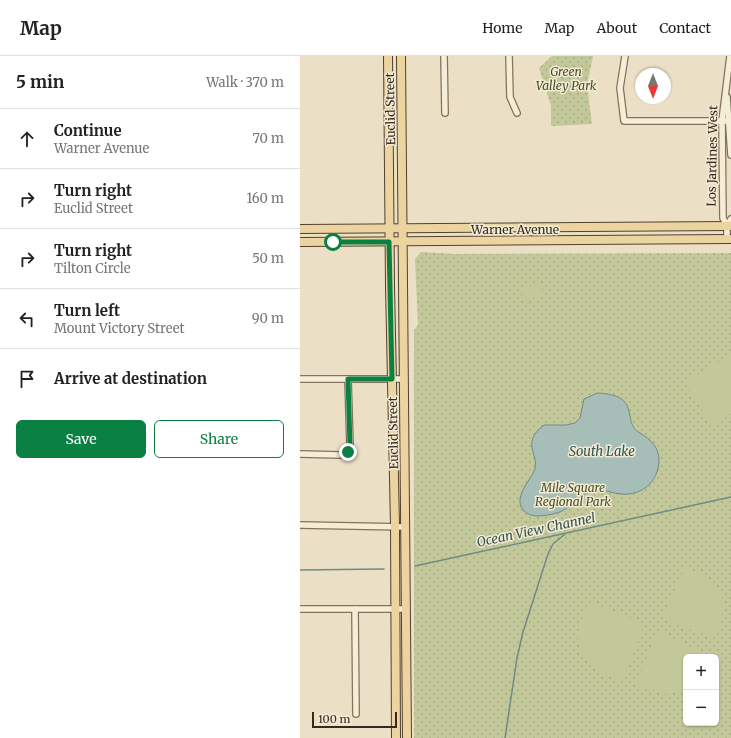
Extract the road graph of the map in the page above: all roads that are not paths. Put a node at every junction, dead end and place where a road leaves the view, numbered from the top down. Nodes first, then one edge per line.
1 (388, 56) edge
2 (401, 56) edge
3 (444, 56) edge
4 (509, 56) edge
5 (624, 56) edge
6 (730, 56) edge
7 (728, 85) edge
8 (445, 113) dead end
9 (517, 113) dead end
10 (722, 121) junction
11 (730, 121) junction
12 (731, 155) edge
13 (730, 224) edge
14 (389, 228) junction
15 (402, 228) junction
16 (300, 229) edge
17 (729, 239) edge
18 (300, 242) edge
19 (389, 242) junction
20 (403, 242) junction
21 (300, 379) edge
22 (348, 379) junction
23 (392, 379) junction
24 (404, 379) junction
25 (300, 454) edge
26 (300, 525) edge
27 (395, 526) junction
28 (406, 526) junction
29 (300, 609) edge
30 (355, 609) junction
31 (394, 609) junction
32 (406, 609) junction
33 (356, 714) dead end
34 (396, 738) edge
35 (408, 738) edge

1 - 14 main road, Euclid Street
2 - 15 main road, Euclid Street
3 - 8 street
4 - 9 street
5 - 10 street
6 - 7 street, Los Jardines West
7 - 10 street, Los Jardines West
7 - 11 street, Los Jardines West
10 - 11 street
10 - 13 street, Los Jardines West
11 - 12 street, Los Jardines West
13 - 15 main road, Warner Avenue
13 - 17 street, Los Jardines West
14 - 15 main road, Warner Avenue
14 - 16 main road, Warner Avenue
14 - 19 main road, Euclid Street
15 - 20 main road, Euclid Street
17 - 20 main road, Warner Avenue
18 - 19 main road, Warner Avenue
19 - 20 main road, Warner Avenue
19 - 23 main road, Euclid Street
20 - 24 main road, Euclid Street
21 - 22 street
22 - 23 street
22 - 25 street
23 - 24 street
23 - 27 main road, Euclid Street
24 - 28 main road, Euclid Street
26 - 27 street
27 - 28 street
27 - 31 main road, Euclid Street
28 - 32 main road, Euclid Street
29 - 30 street
30 - 31 street
30 - 33 street
31 - 32 street
31 - 34 main road, Euclid Street
32 - 35 main road, Euclid Street

